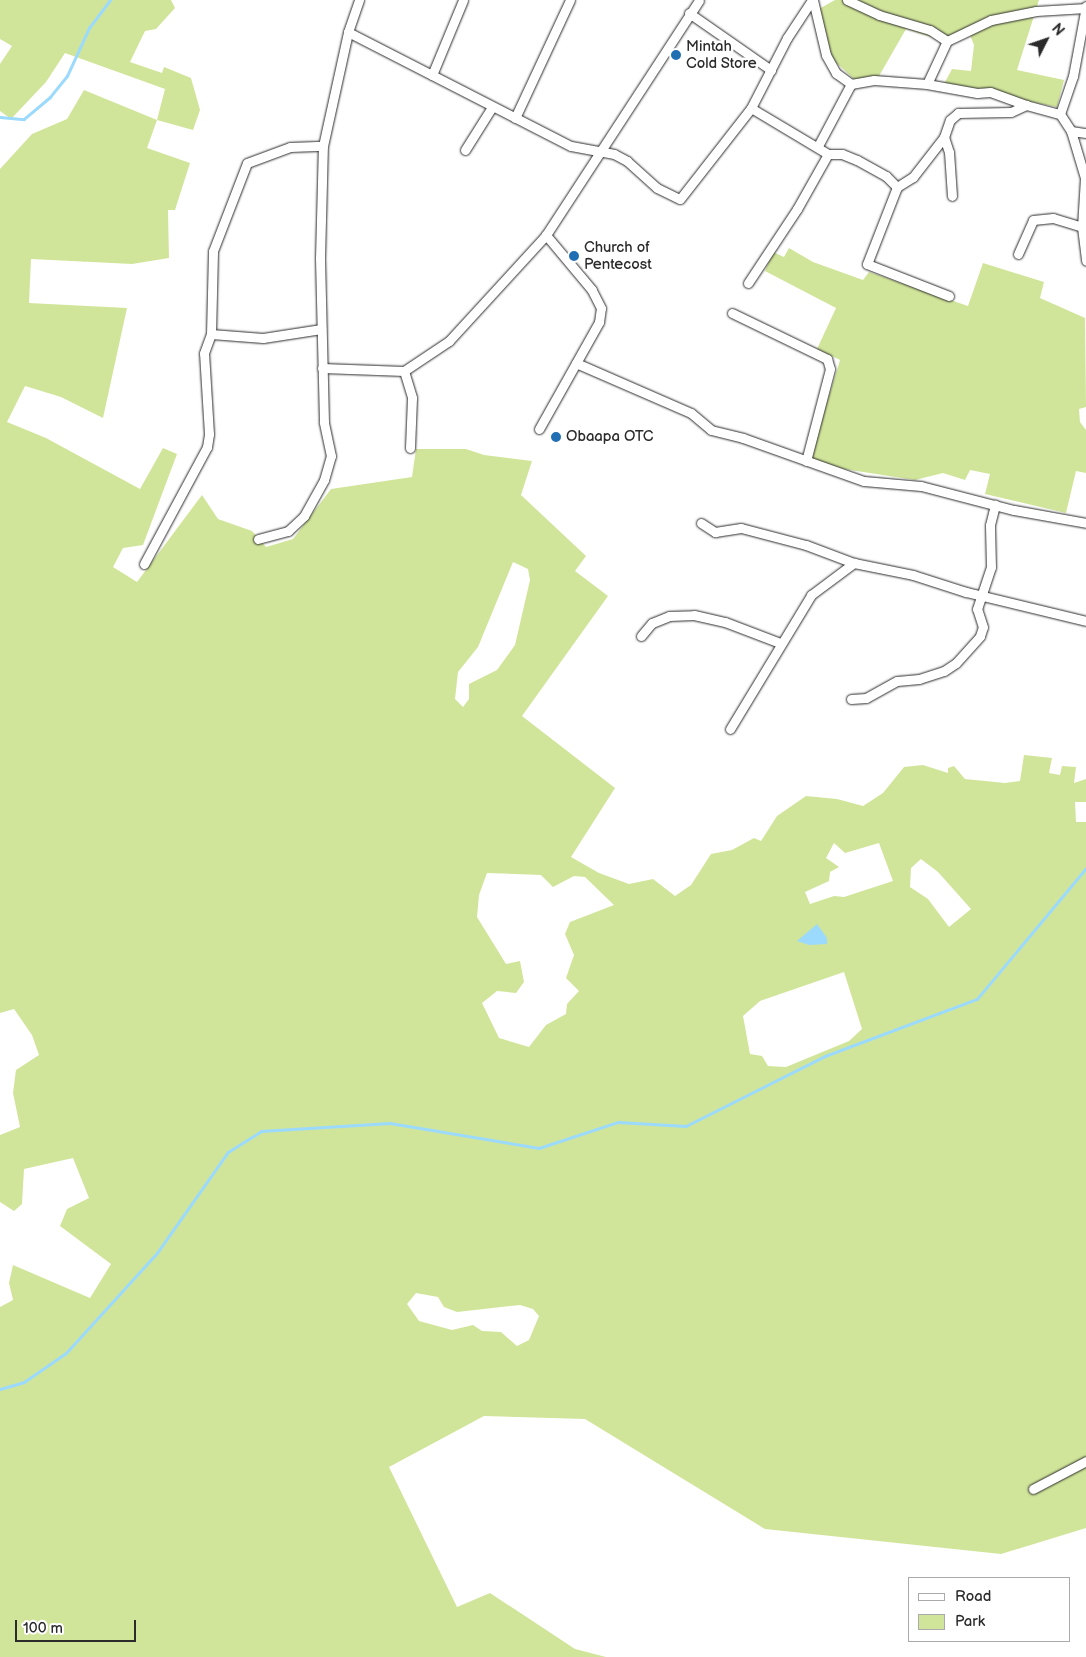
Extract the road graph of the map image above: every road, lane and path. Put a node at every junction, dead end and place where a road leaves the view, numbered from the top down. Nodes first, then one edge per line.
1 (359, 0) edge
2 (463, 0) edge
3 (570, 0) edge
4 (699, 0) edge
5 (813, 0) edge
6 (847, 0) edge
7 (1086, 7) edge
8 (690, 13) junction
9 (348, 32) junction
10 (947, 41) junction
11 (1083, 41) edge
12 (771, 70) junction
13 (432, 75) junction
14 (851, 84) junction
15 (927, 84) junction
16 (1026, 105) junction
17 (492, 107) junction
18 (751, 108) junction
19 (1060, 114) junction
20 (515, 118) junction
21 (1071, 131) junction
22 (1086, 133) edge
23 (944, 137) junction
24 (323, 146) junction
25 (818, 146) junction
26 (465, 150) dead end
27 (598, 150) junction
28 (828, 154) junction
29 (897, 187) junction
30 (952, 196) dead end
31 (1082, 227) junction
32 (546, 235) junction
33 (1018, 254) dead end
34 (1086, 261) edge
35 (748, 283) dead end
36 (949, 296) dead end
37 (732, 314) dead end
38 (321, 329) junction
39 (211, 334) junction
40 (576, 362) junction
41 (322, 368) junction
42 (404, 370) junction
43 (539, 429) dead end
44 (410, 448) dead end
45 (806, 462) junction
46 (995, 505) junction
47 (1086, 522) edge
48 (701, 523) dead end
49 (258, 539) dead end
50 (854, 563) junction
51 (144, 564) dead end
52 (980, 595) junction
53 (1086, 621) edge
54 (641, 636) dead end
55 (780, 644) junction
56 (851, 699) dead end
57 (730, 729) dead end
58 (1086, 1461) edge
59 (1033, 1489) dead end

1 - 9 street
2 - 13 street
3 - 20 street
4 - 8 street
5 - 12 street
5 - 14 street
6 - 10 street
7 - 10 street
7 - 11 street
8 - 12 street
8 - 27 street
9 - 13 street
9 - 24 street
10 - 15 street
11 - 19 street
12 - 18 street
13 - 17 street
14 - 15 street
14 - 25 street
15 - 16 street
16 - 19 street
16 - 23 street
17 - 20 street
17 - 26 street
18 - 25 street
18 - 27 street
19 - 21 street
20 - 27 street
21 - 22 street
21 - 31 street
23 - 29 street
23 - 30 street
24 - 38 street
24 - 39 street
25 - 28 street
27 - 32 street
28 - 29 street
28 - 35 street
29 - 36 street
31 - 33 street
31 - 34 street
32 - 40 street
32 - 42 street
37 - 45 street
38 - 39 street
38 - 41 street
39 - 51 street
40 - 43 street
40 - 45 street
41 - 42 street
41 - 49 street
42 - 44 street
45 - 46 street
46 - 47 street
46 - 52 street
48 - 50 street
50 - 52 street
50 - 55 street
52 - 53 street
52 - 56 street
54 - 55 street
55 - 57 street
58 - 59 street

